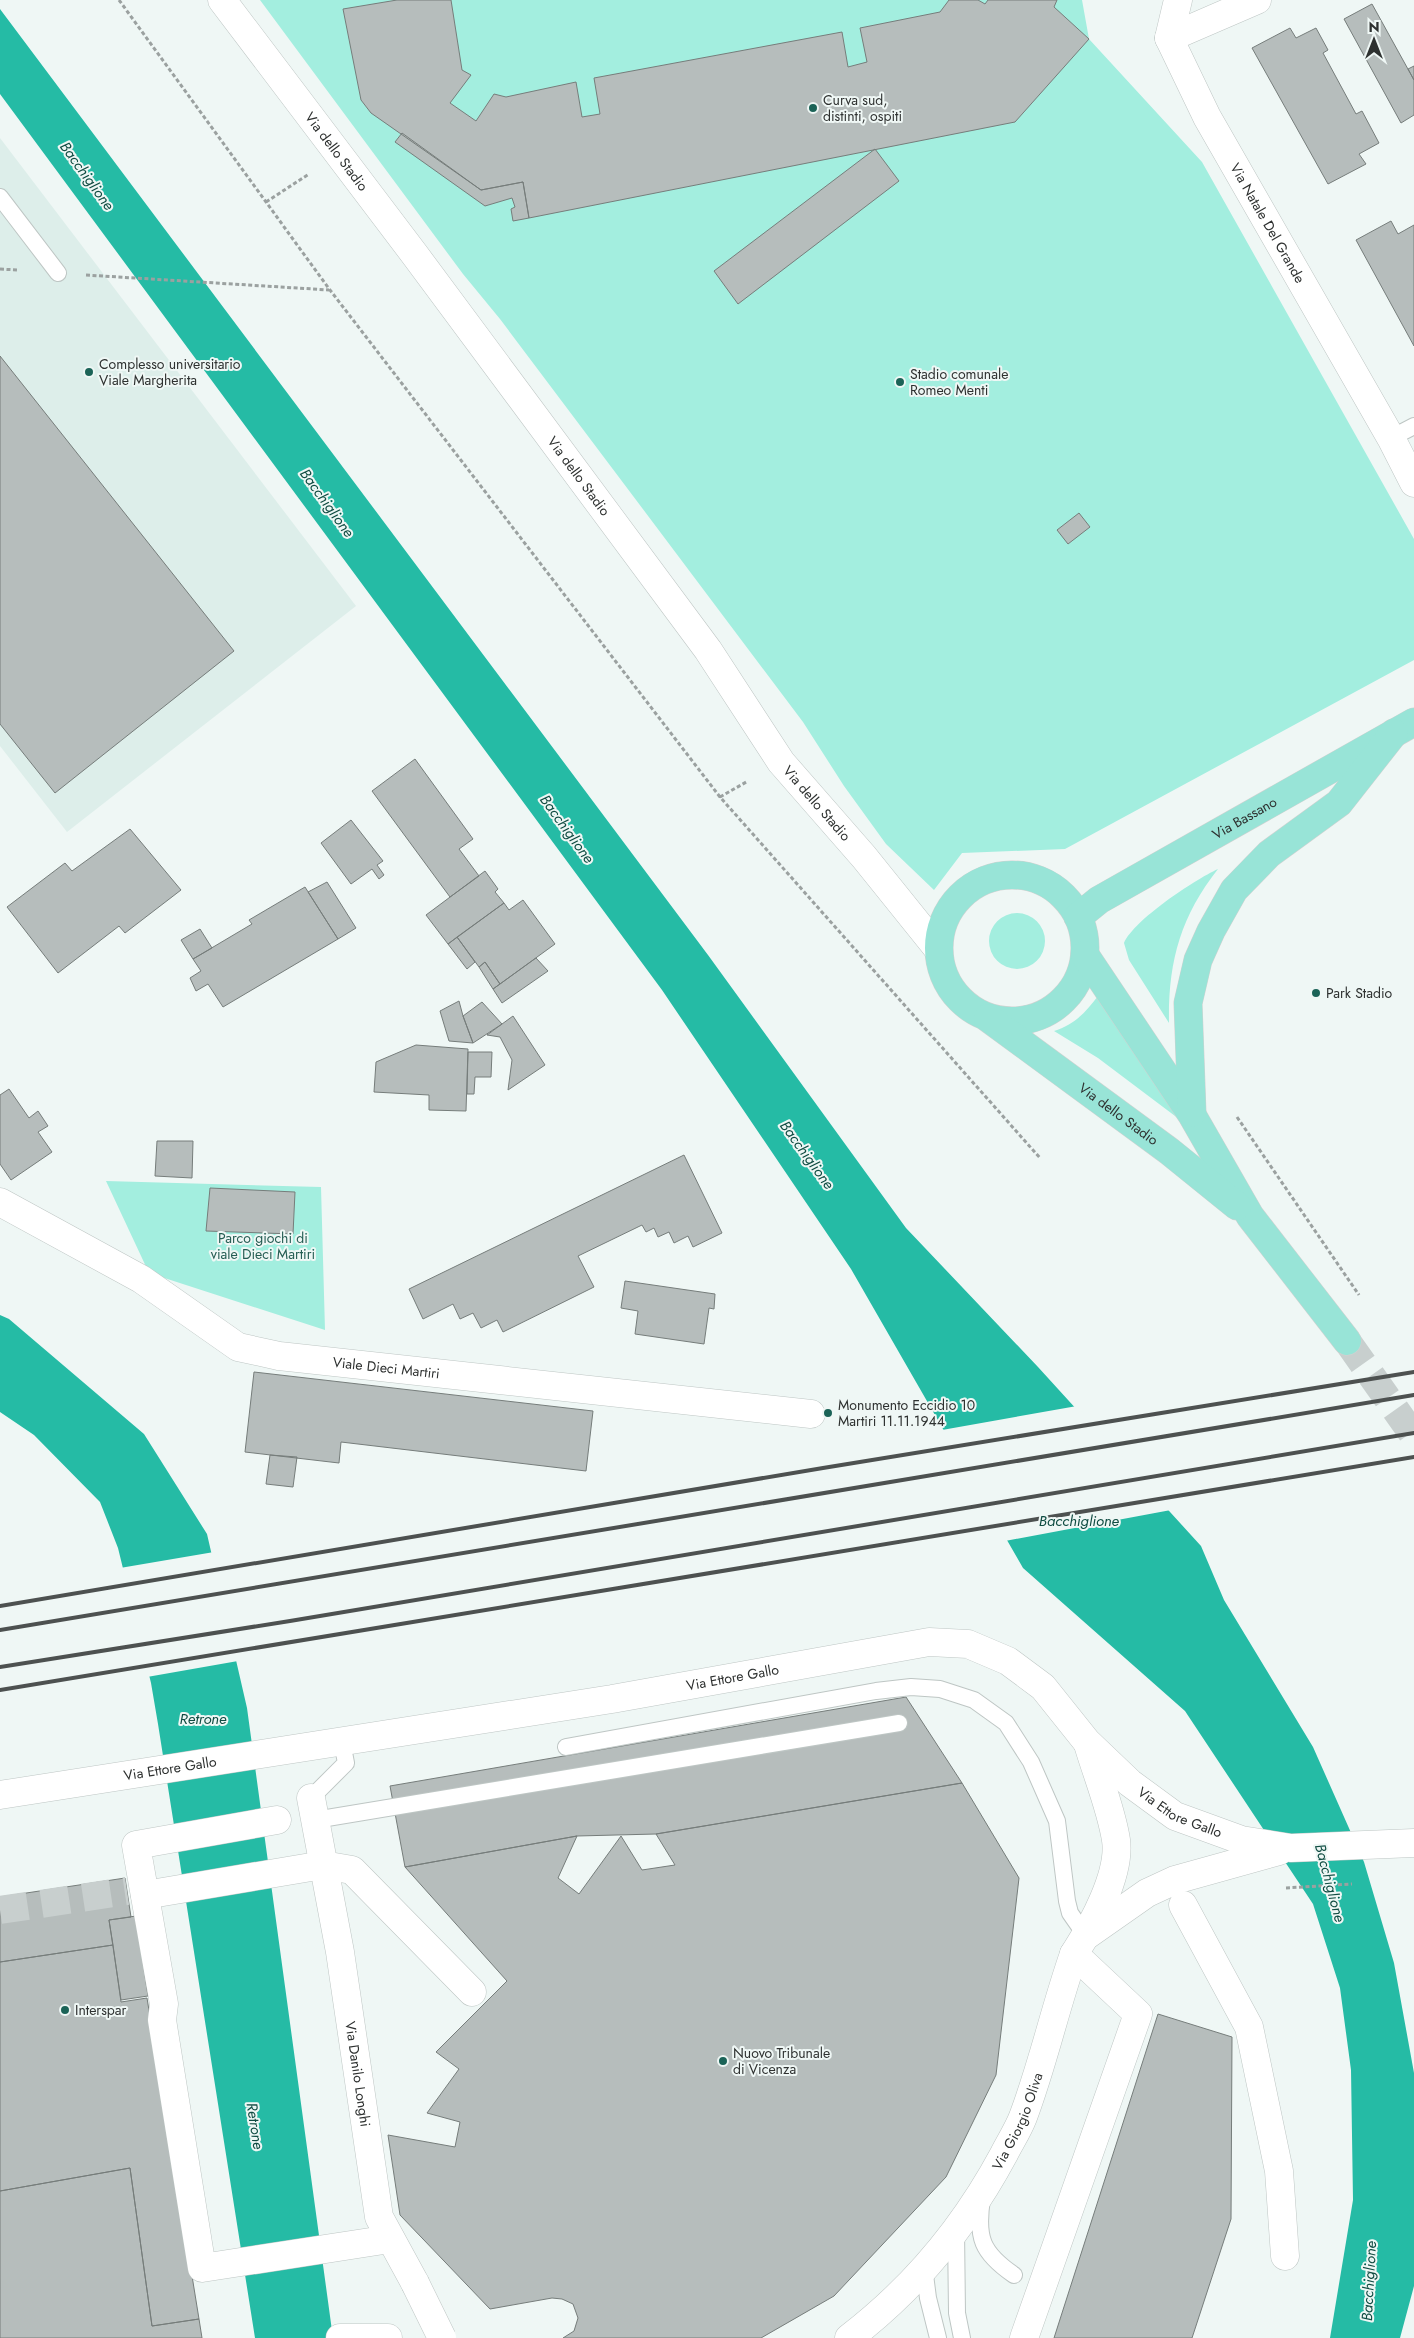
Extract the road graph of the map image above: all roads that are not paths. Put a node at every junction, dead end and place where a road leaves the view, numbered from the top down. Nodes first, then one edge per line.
1 (222, 0) edge
2 (1178, 0) edge
3 (1257, 0) edge
4 (1169, 38) junction
5 (0, 197) edge
6 (58, 273) dead end
7 (1402, 432) edge
8 (1414, 483) edge
9 (1404, 728) edge
10 (1078, 917) junction
11 (938, 949) junction
12 (1085, 955) junction
13 (984, 1016) junction
14 (1192, 1115) junction
15 (0, 1202) edge
16 (1250, 1216) junction
17 (1348, 1341) tunnel mouth
18 (812, 1414) dead end
19 (899, 1722) dead end
20 (342, 1742) junction
21 (1087, 1742) junction
22 (566, 1747) dead end
23 (0, 1795) edge
24 (313, 1809) junction
25 (277, 1820) dead end
26 (1414, 1843) edge
27 (1241, 1850) junction
28 (1115, 1863) joint
29 (314, 1867) junction
30 (144, 1892) junction
31 (1183, 1905) dead end
32 (1080, 1945) junction
33 (472, 1992) dead end
34 (983, 2191) junction
35 (956, 2230) junction
36 (390, 2238) junction
37 (1285, 2256) dead end
38 (924, 2267) junction
39 (1014, 2275) dead end
40 (343, 2338) edge
41 (388, 2338) edge
42 (442, 2338) edge
43 (849, 2338) edge
44 (938, 2338) edge
45 (962, 2338) edge
46 (1024, 2338) edge

1 - 11 street, Via dello Stadio
2 - 4 street
3 - 4 street
4 - 7 street, Via Natale Del Grande
5 - 6 lane
7 - 8 street, Via Natale Del Grande
9 - 10 main road, Via Bassano
9 - 14 main road
10 - 11 main road, Via dello Stadio
10 - 12 main road, Via dello Stadio
11 - 13 main road, Via dello Stadio
12 - 13 main road, Via dello Stadio
12 - 14 main road, Via dello Stadio
13 - 16 main road, Via dello Stadio
14 - 16 main road, Via dello Stadio
15 - 18 street, Viale Dieci Martiri
16 - 17 main road, Via dello Stadio
19 - 24 lane
20 - 21 street, Via Ettore Gallo
20 - 23 street, Via Ettore Gallo
20 - 24 lane
21 - 27 street, Via Ettore Gallo
21 - 28 street, Via Ettore Gallo
22 - 32 lane
24 - 29 street, Via Danilo Longhi
25 - 30 street
26 - 27 street
27 - 32 street
28 - 32 street, Via Giorgio Oliva
29 - 30 street
29 - 33 street
29 - 36 street, Via Danilo Longhi
30 - 36 street
31 - 37 street
32 - 34 street, Via Giorgio Oliva
32 - 46 street
34 - 35 street, Via Giorgio Oliva
34 - 39 lane
35 - 38 street, Via Giorgio Oliva
35 - 45 lane
36 - 42 street, Via Danilo Longhi, bridge
38 - 43 street, Via Giorgio Oliva
38 - 44 lane
40 - 41 street

